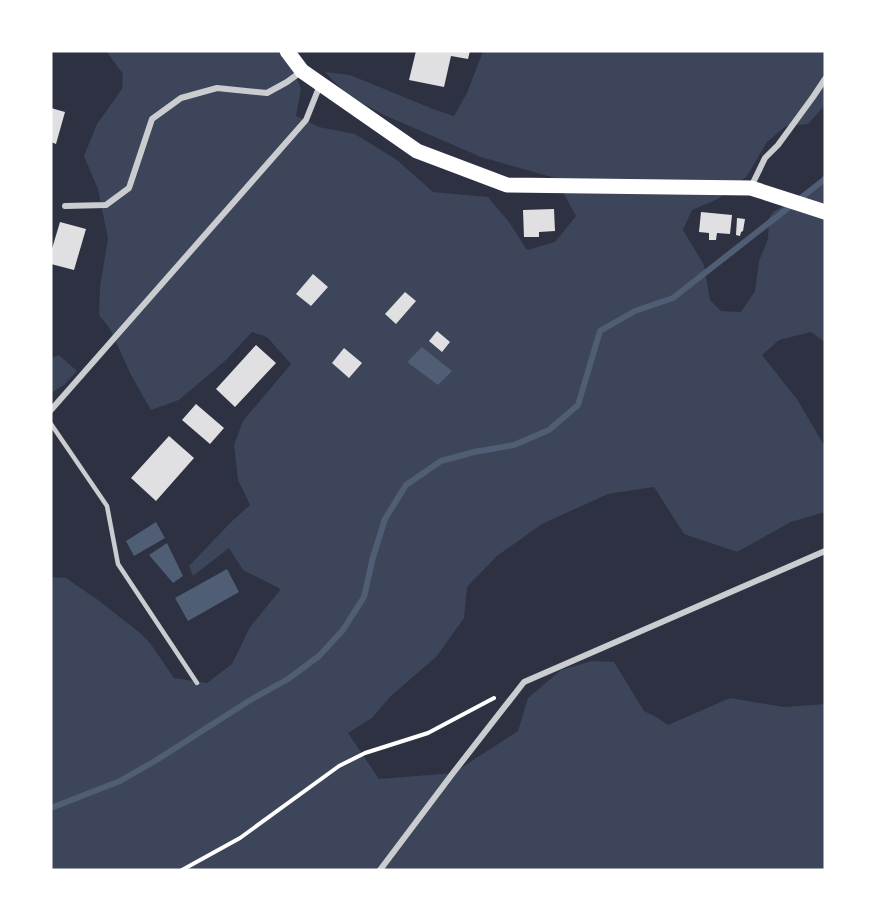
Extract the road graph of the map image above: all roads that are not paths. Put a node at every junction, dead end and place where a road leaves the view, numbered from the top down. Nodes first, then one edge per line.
1 (286, 51) edge
2 (302, 71) junction
3 (825, 79) edge
4 (320, 84) junction
5 (751, 188) junction
6 (65, 206) dead end
7 (825, 212) edge
8 (51, 410) edge
9 (51, 424) edge
10 (825, 551) edge
11 (197, 683) dead end
12 (380, 870) edge

1 - 2 main road
2 - 4 main road
2 - 6 street
3 - 5 street
4 - 5 main road
4 - 8 street
5 - 7 main road
9 - 11 lane
10 - 12 street

